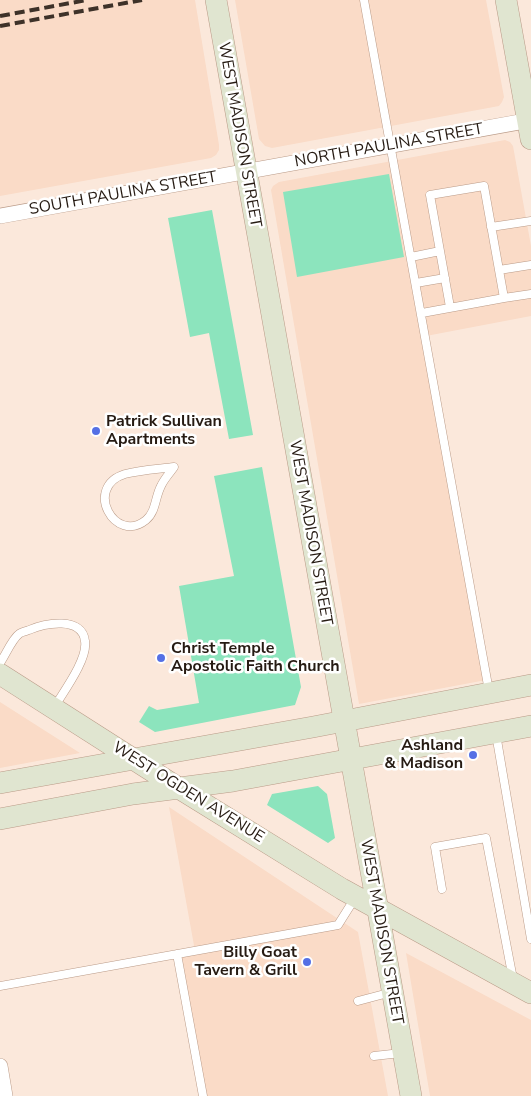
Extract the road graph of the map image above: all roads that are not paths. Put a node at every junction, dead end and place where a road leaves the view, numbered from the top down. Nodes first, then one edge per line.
1 (216, 0) edge
2 (364, 0) edge
3 (506, 0) edge
4 (530, 126) edge
5 (391, 145) junction
6 (246, 171) junction
7 (0, 216) edge
8 (531, 221) edge
9 (491, 228) junction
10 (440, 251) junction
11 (410, 257) junction
12 (531, 265) edge
13 (499, 270) junction
14 (445, 278) junction
15 (416, 283) junction
16 (531, 294) edge
17 (504, 298) junction
18 (450, 307) junction
19 (422, 312) junction
20 (174, 467) joint
21 (0, 663) edge
22 (0, 674) edge
23 (531, 685) edge
24 (489, 693) junction
25 (54, 708) junction
26 (344, 720) junction
27 (531, 726) edge
28 (496, 733) junction
29 (134, 759) junction
30 (350, 759) junction
31 (0, 783) edge
32 (177, 787) junction
33 (0, 819) edge
34 (442, 889) dead end
35 (356, 896) junction
36 (377, 909) junction
37 (531, 939) edge
38 (177, 954) junction
39 (0, 986) edge
40 (522, 988) edge
41 (392, 992) junction
42 (358, 1001) dead end
43 (403, 1053) junction
44 (374, 1056) dead end
45 (0, 1066) edge
46 (5, 1096) edge
47 (203, 1096) edge
48 (411, 1096) edge

1 - 6 main road, WEST MADISON STREET
2 - 5 lane
3 - 4 main road
4 - 5 street, NORTH PAULINA STREET
5 - 6 street, NORTH PAULINA STREET
5 - 11 lane
6 - 7 street, SOUTH PAULINA STREET
6 - 26 main road, WEST MADISON STREET
8 - 9 lane
9 - 10 lane
9 - 13 lane
10 - 11 lane
10 - 14 lane
11 - 15 lane
12 - 13 lane
13 - 17 lane
14 - 15 lane
14 - 18 lane
15 - 19 lane
16 - 17 lane
17 - 18 lane
18 - 19 lane
19 - 24 lane
20 - 20 lane
21 - 25 lane
22 - 25 main road, WEST OGDEN AVENUE
23 - 24 main road
24 - 26 main road
25 - 29 main road, WEST OGDEN AVENUE
26 - 29 main road
26 - 30 main road, WEST MADISON STREET
27 - 28 main road
28 - 30 main road
28 - 37 lane
29 - 31 main road
29 - 32 main road, WEST OGDEN AVENUE
30 - 32 main road
30 - 36 main road, WEST MADISON STREET
32 - 33 main road
32 - 35 main road, WEST OGDEN AVENUE
34 - 40 lane
35 - 36 main road, WEST OGDEN AVENUE
35 - 38 lane
36 - 40 main road, WEST OGDEN AVENUE
36 - 41 main road, WEST MADISON STREET
38 - 39 lane
38 - 47 lane
41 - 42 lane
41 - 43 main road, WEST MADISON STREET
43 - 44 lane
43 - 48 main road, WEST MADISON STREET
45 - 46 street

